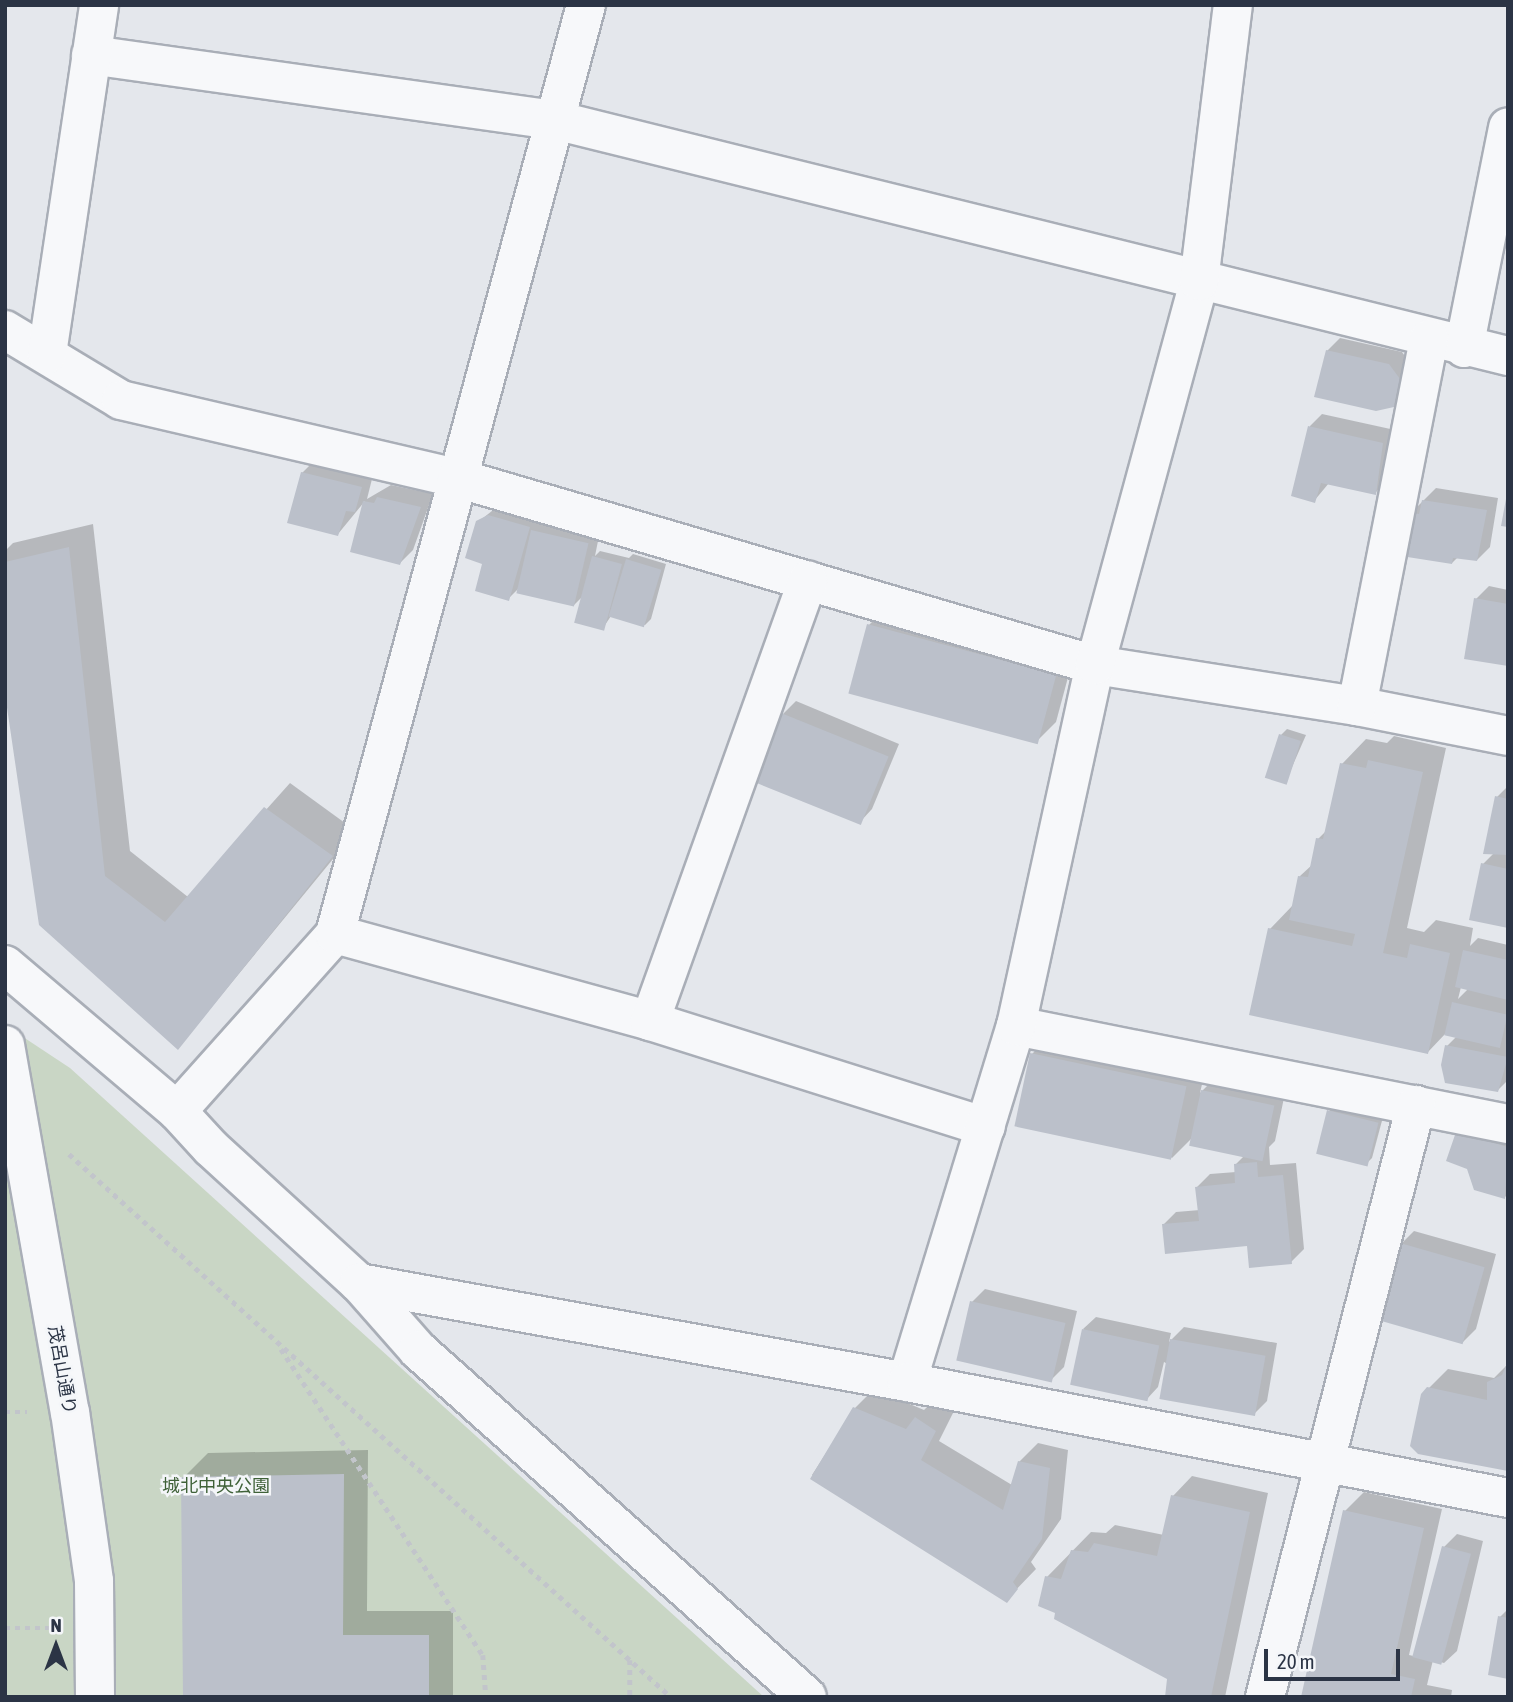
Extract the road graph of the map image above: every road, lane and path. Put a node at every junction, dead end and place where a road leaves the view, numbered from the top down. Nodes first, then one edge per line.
1 (99, 5) edge
2 (586, 5) edge
3 (1233, 5) edge
4 (91, 55) junction
5 (555, 120) junction
6 (1508, 127) edge
7 (1199, 281) junction
8 (5, 330) edge
9 (1447, 343) junction
10 (47, 354) junction
11 (1508, 356) edge
12 (457, 478) junction
13 (808, 580) junction
14 (1094, 665) junction
15 (1357, 706) junction
16 (1508, 736) edge
17 (335, 934) junction
18 (5, 965) edge
19 (650, 1021) junction
20 (1016, 1026) junction
21 (5, 1045) edge
22 (1416, 1105) junction
23 (177, 1111) junction
24 (1508, 1124) edge
25 (986, 1127) junction
26 (66, 1151) dead end
27 (359, 1283) junction
28 (276, 1342) junction
29 (907, 1382) junction
30 (1324, 1463) junction
31 (1508, 1498) edge
32 (630, 1660) junction
33 (95, 1697) edge
34 (486, 1697) edge
35 (630, 1697) edge
36 (671, 1697) edge
37 (807, 1697) edge
38 (1265, 1697) edge

1 - 4 street
2 - 5 street
3 - 7 street
4 - 5 street
4 - 10 street
5 - 7 street
5 - 12 street
6 - 9 street
7 - 9 street
7 - 14 street
8 - 10 street
9 - 11 street
9 - 15 street
10 - 12 street
12 - 13 street
12 - 17 street
13 - 14 street
13 - 19 street
14 - 15 street
14 - 20 street
15 - 16 street
17 - 19 street
17 - 23 street
18 - 23 street
19 - 25 street
20 - 22 street
20 - 25 street
21 - 33 street, 茂呂山通り
22 - 24 street
22 - 30 street
23 - 27 street
25 - 29 street
26 - 28 path
27 - 29 street
27 - 37 street
28 - 32 path
28 - 34 path
29 - 30 street
30 - 31 street
30 - 38 street
32 - 35 path
32 - 36 path

